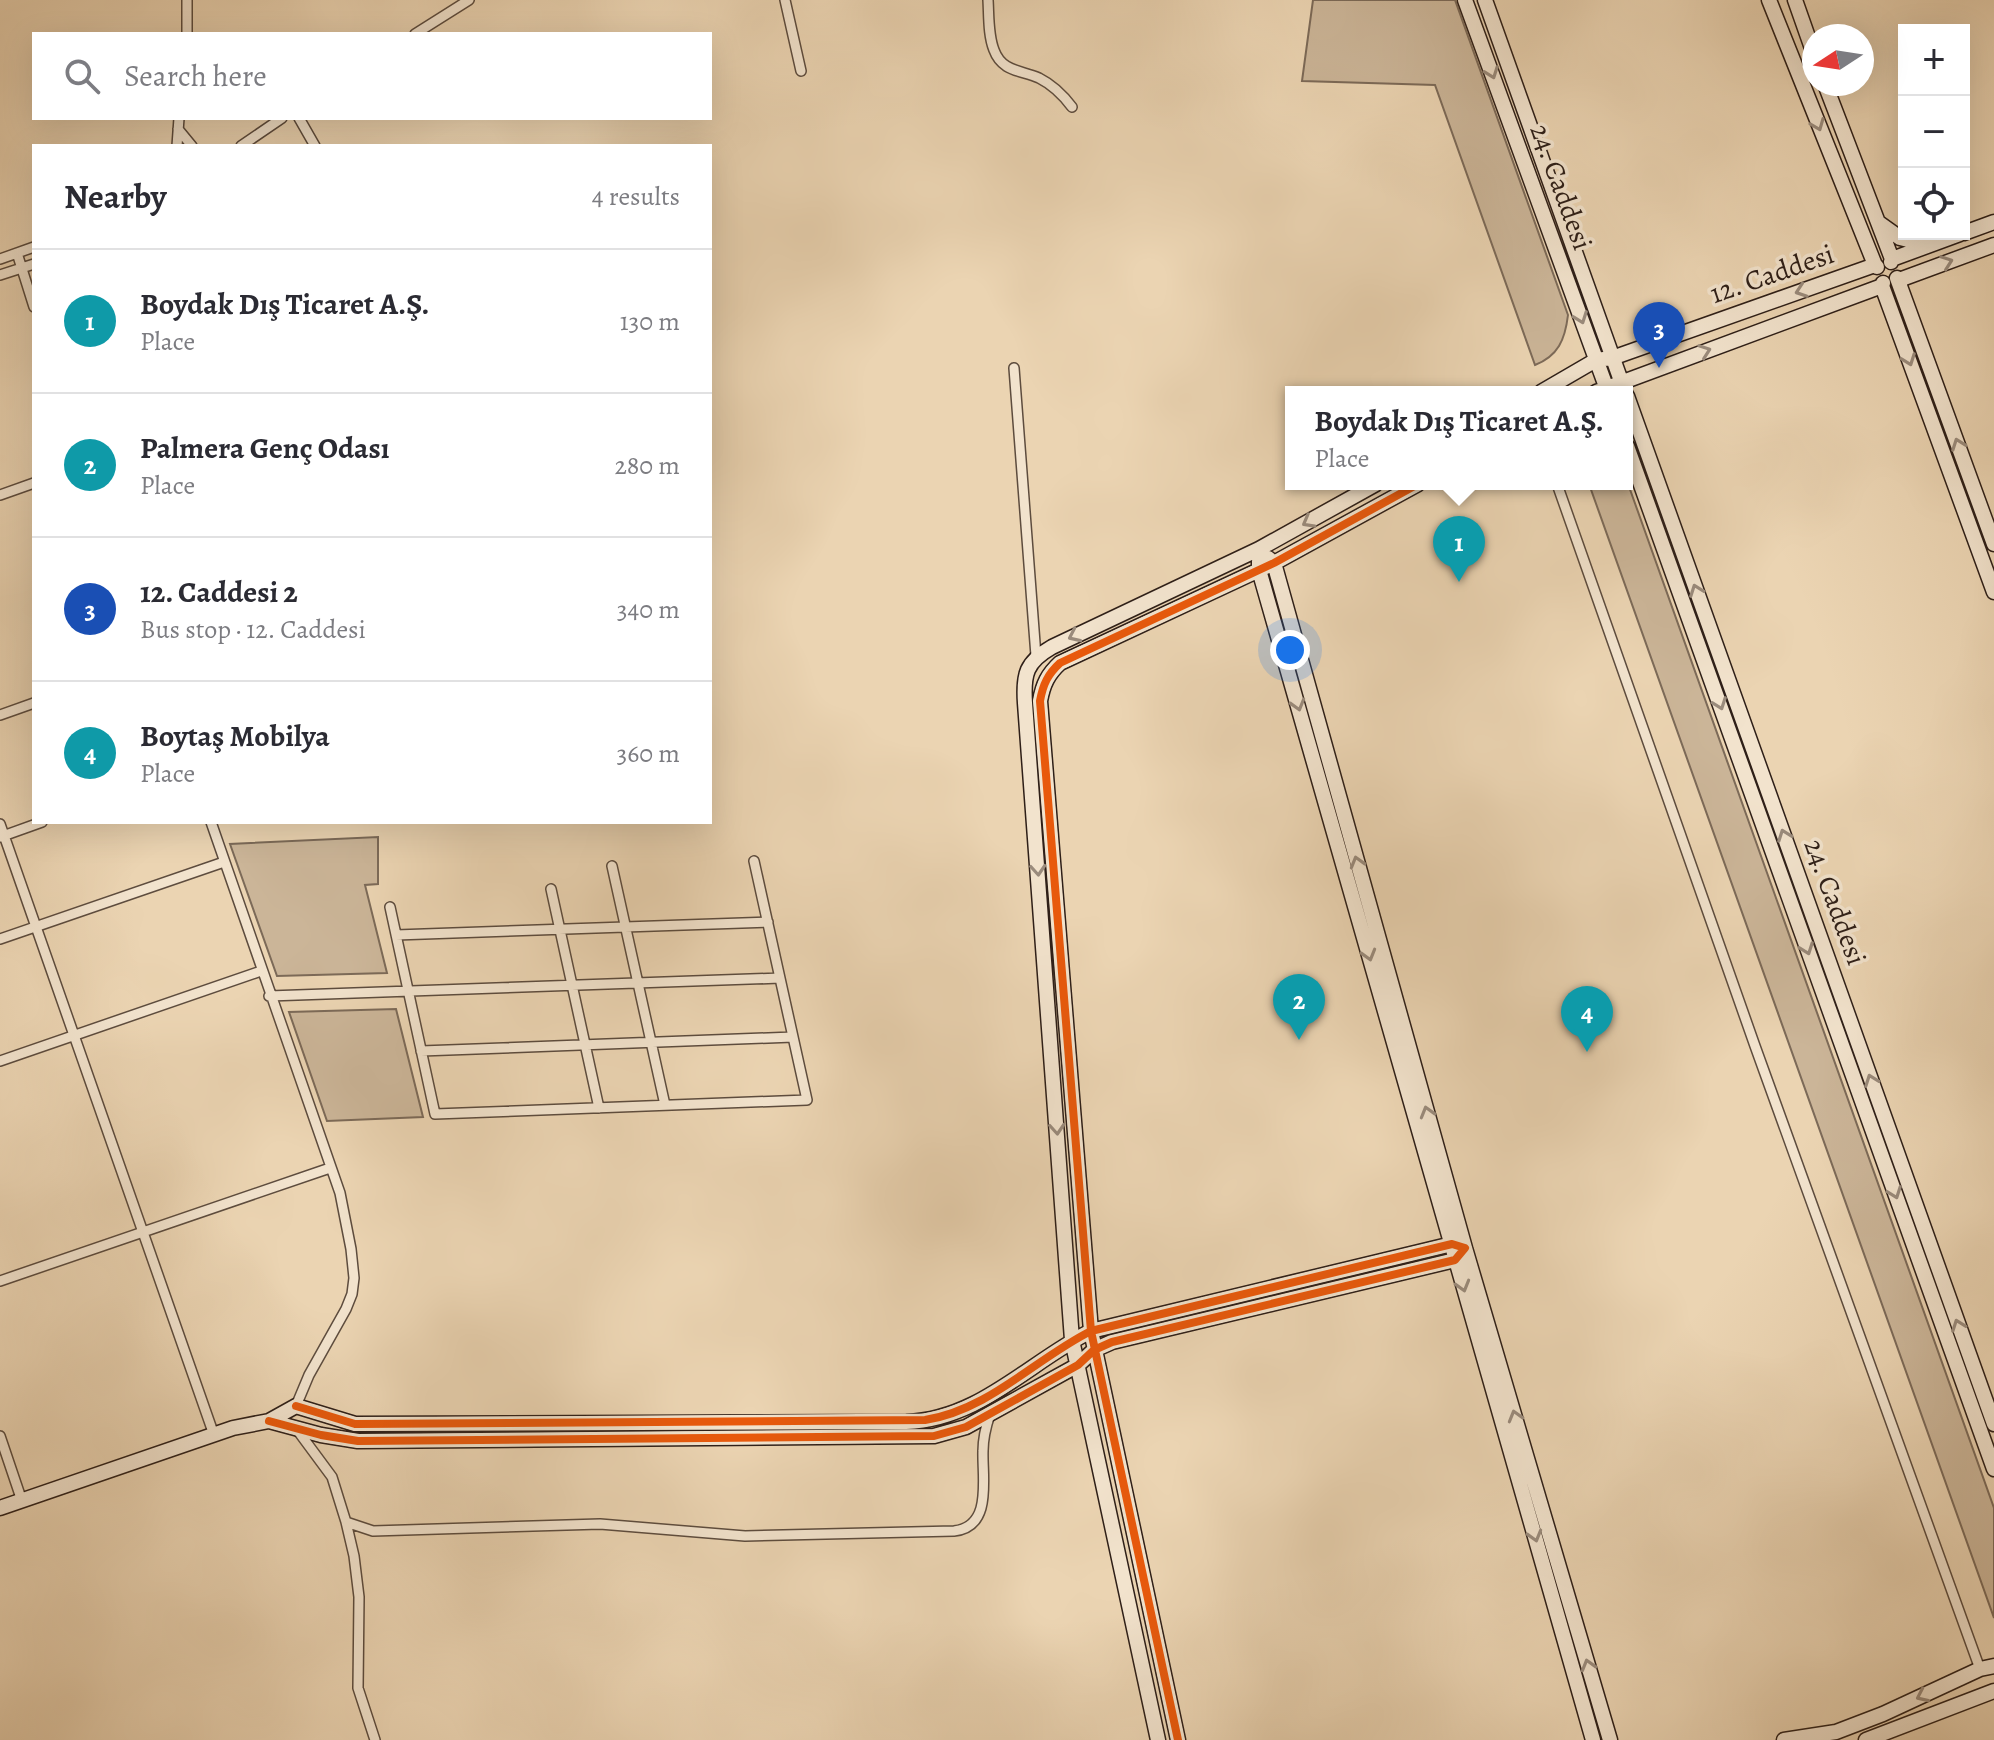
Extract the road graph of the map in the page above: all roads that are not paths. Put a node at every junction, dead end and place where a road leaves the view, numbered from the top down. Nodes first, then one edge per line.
1 (187, 0) edge
2 (469, 0) edge
3 (785, 0) edge
4 (988, 0) edge
5 (1465, 0) edge
6 (1485, 0) edge
7 (1769, 0) edge
8 (1795, 0) edge
9 (1803, 24) edge
10 (187, 32) edge
11 (418, 32) edge
12 (801, 71) dead end
13 (1830, 96) edge
14 (1072, 107) dead end
15 (179, 120) edge
16 (279, 120) edge
17 (300, 120) edge
18 (178, 129) junction
19 (177, 144) edge
20 (190, 144) edge
21 (244, 144) edge
22 (314, 144) edge
23 (1994, 222) edge
24 (1878, 223) junction
25 (1970, 230) edge
26 (1942, 240) edge
27 (1928, 245) junction
28 (1994, 245) edge
29 (32, 248) edge
30 (17, 253) junction
31 (0, 259) edge
32 (1884, 263) junction
33 (32, 265) edge
34 (22, 268) junction
35 (0, 275) edge
36 (1890, 282) junction
37 (32, 300) edge
38 (1612, 358) junction
39 (1596, 360) junction
40 (1014, 368) dead end
41 (1551, 386) edge
42 (1602, 386) edge
43 (1623, 386) edge
44 (1633, 387) edge
45 (1633, 412) edge
46 (1633, 463) edge
47 (32, 484) edge
48 (1365, 490) edge
49 (1407, 490) edge
50 (1559, 490) edge
51 (0, 495) edge
52 (1994, 544) edge
53 (1259, 549) junction
54 (1274, 563) junction
55 (1259, 570) junction
56 (1994, 592) edge
57 (1036, 656) junction
58 (32, 704) edge
59 (0, 715) edge
60 (0, 824) edge
61 (36, 824) edge
62 (212, 824) edge
63 (2, 836) edge
64 (754, 861) dead end
65 (224, 862) junction
66 (612, 866) dead end
67 (551, 889) dead end
68 (390, 907) dead end
69 (768, 922) junction
70 (36, 927) junction
71 (626, 927) junction
72 (560, 929) junction
73 (396, 935) junction
74 (0, 939) edge
75 (261, 971) junction
76 (780, 978) junction
77 (638, 983) junction
78 (572, 985) junction
79 (408, 991) junction
80 (269, 996) junction
81 (74, 1036) junction
82 (793, 1037) junction
83 (651, 1042) junction
84 (585, 1045) junction
85 (421, 1051) junction
86 (0, 1061) edge
87 (665, 1105) junction
88 (599, 1108) junction
89 (330, 1168) junction
90 (143, 1232) junction
91 (1458, 1246) junction
92 (1455, 1260) junction
93 (0, 1281) edge
94 (1091, 1331) junction
95 (1072, 1340) junction
96 (1094, 1350) junction
97 (1078, 1365) junction
98 (296, 1406) junction
99 (990, 1414) junction
100 (269, 1421) junction
101 (1994, 1424) edge
102 (297, 1429) junction
103 (214, 1435) junction
104 (0, 1436) edge
105 (1994, 1469) edge
106 (22, 1501) junction
107 (0, 1508) edge
108 (346, 1522) junction
109 (1987, 1667) edge
110 (1994, 1691) edge
111 (375, 1740) edge
112 (1158, 1740) edge
113 (1178, 1740) edge
114 (1593, 1740) edge
115 (1610, 1740) edge
116 (1784, 1740) edge
117 (1866, 1740) edge

1 - 10 street
2 - 11 street
3 - 12 street
4 - 14 street
5 -> 39 street, 24. Caddesi
6 - 38 street, 24. Caddesi
7 -> 32 street
8 - 9 street
13 - 24 street
15 - 18 street
16 - 21 street
17 - 22 street
18 - 19 street
18 - 20 street
23 - 25 street, 12. Caddesi
24 - 27 street
24 - 32 street
26 - 27 street, 12. Caddesi
27 - 32 street, 12. Caddesi
36 -> 28 street, 12. Caddesi
29 - 30 street
30 - 31 street
30 - 34 street
32 - 36 street
32 -> 38 street, 12. Caddesi
33 - 34 street
34 - 35 street
34 - 37 street
44 -> 36 street, 12. Caddesi
52 -> 36 street
36 -> 56 street
38 - 39 street, 12. Caddesi
38 - 43 street, 24. Caddesi
39 - 41 street
39 - 42 street, 24. Caddesi
40 - 57 street
101 -> 45 street, 24. Caddesi
46 -> 105 street, 24. Caddesi
47 - 51 street
48 -> 53 street
49 - 54 street
50 - 109 street
53 - 54 street
53 - 55 street
53 -> 57 street
54 - 55 street
91 -> 54 street
55 -> 91 street
55 - 94 street
57 -> 95 street
58 - 59 street
60 - 63 street
61 - 63 street
62 - 65 street
63 - 70 street
64 - 69 street
65 - 70 street
65 - 75 street
66 - 71 street
67 - 72 street
68 - 73 street
69 - 71 street
69 - 76 street
70 - 74 street
70 - 81 street
71 - 72 street
71 - 77 street
72 - 73 street
72 - 78 street
73 - 79 street
75 - 80 street
75 - 81 street
76 - 77 street
76 - 82 street
77 - 78 street
77 - 83 street
78 - 79 street
78 - 84 street
79 - 80 street
79 - 85 street
80 - 89 street
81 - 86 street
81 - 90 street
82 - 83 street
82 - 87 street
83 - 84 street
83 - 87 street
84 - 85 street
84 - 88 street
85 - 88 street
87 - 88 street
89 - 90 street
89 - 98 street
90 - 93 street
90 - 103 street
91 - 92 street
91 - 94 street
115 -> 91 street
92 - 96 street
92 -> 114 street
94 - 95 street
94 - 96 street
95 - 97 street
95 - 98 street
96 - 97 street
96 - 113 street
97 - 99 street
97 - 112 street
98 - 100 street
99 - 102 street
99 - 108 street
100 - 102 street
100 - 103 street
102 - 108 street
103 - 106 street
104 - 106 street
106 - 107 street
108 - 111 street
109 -> 116 street
110 - 117 street

